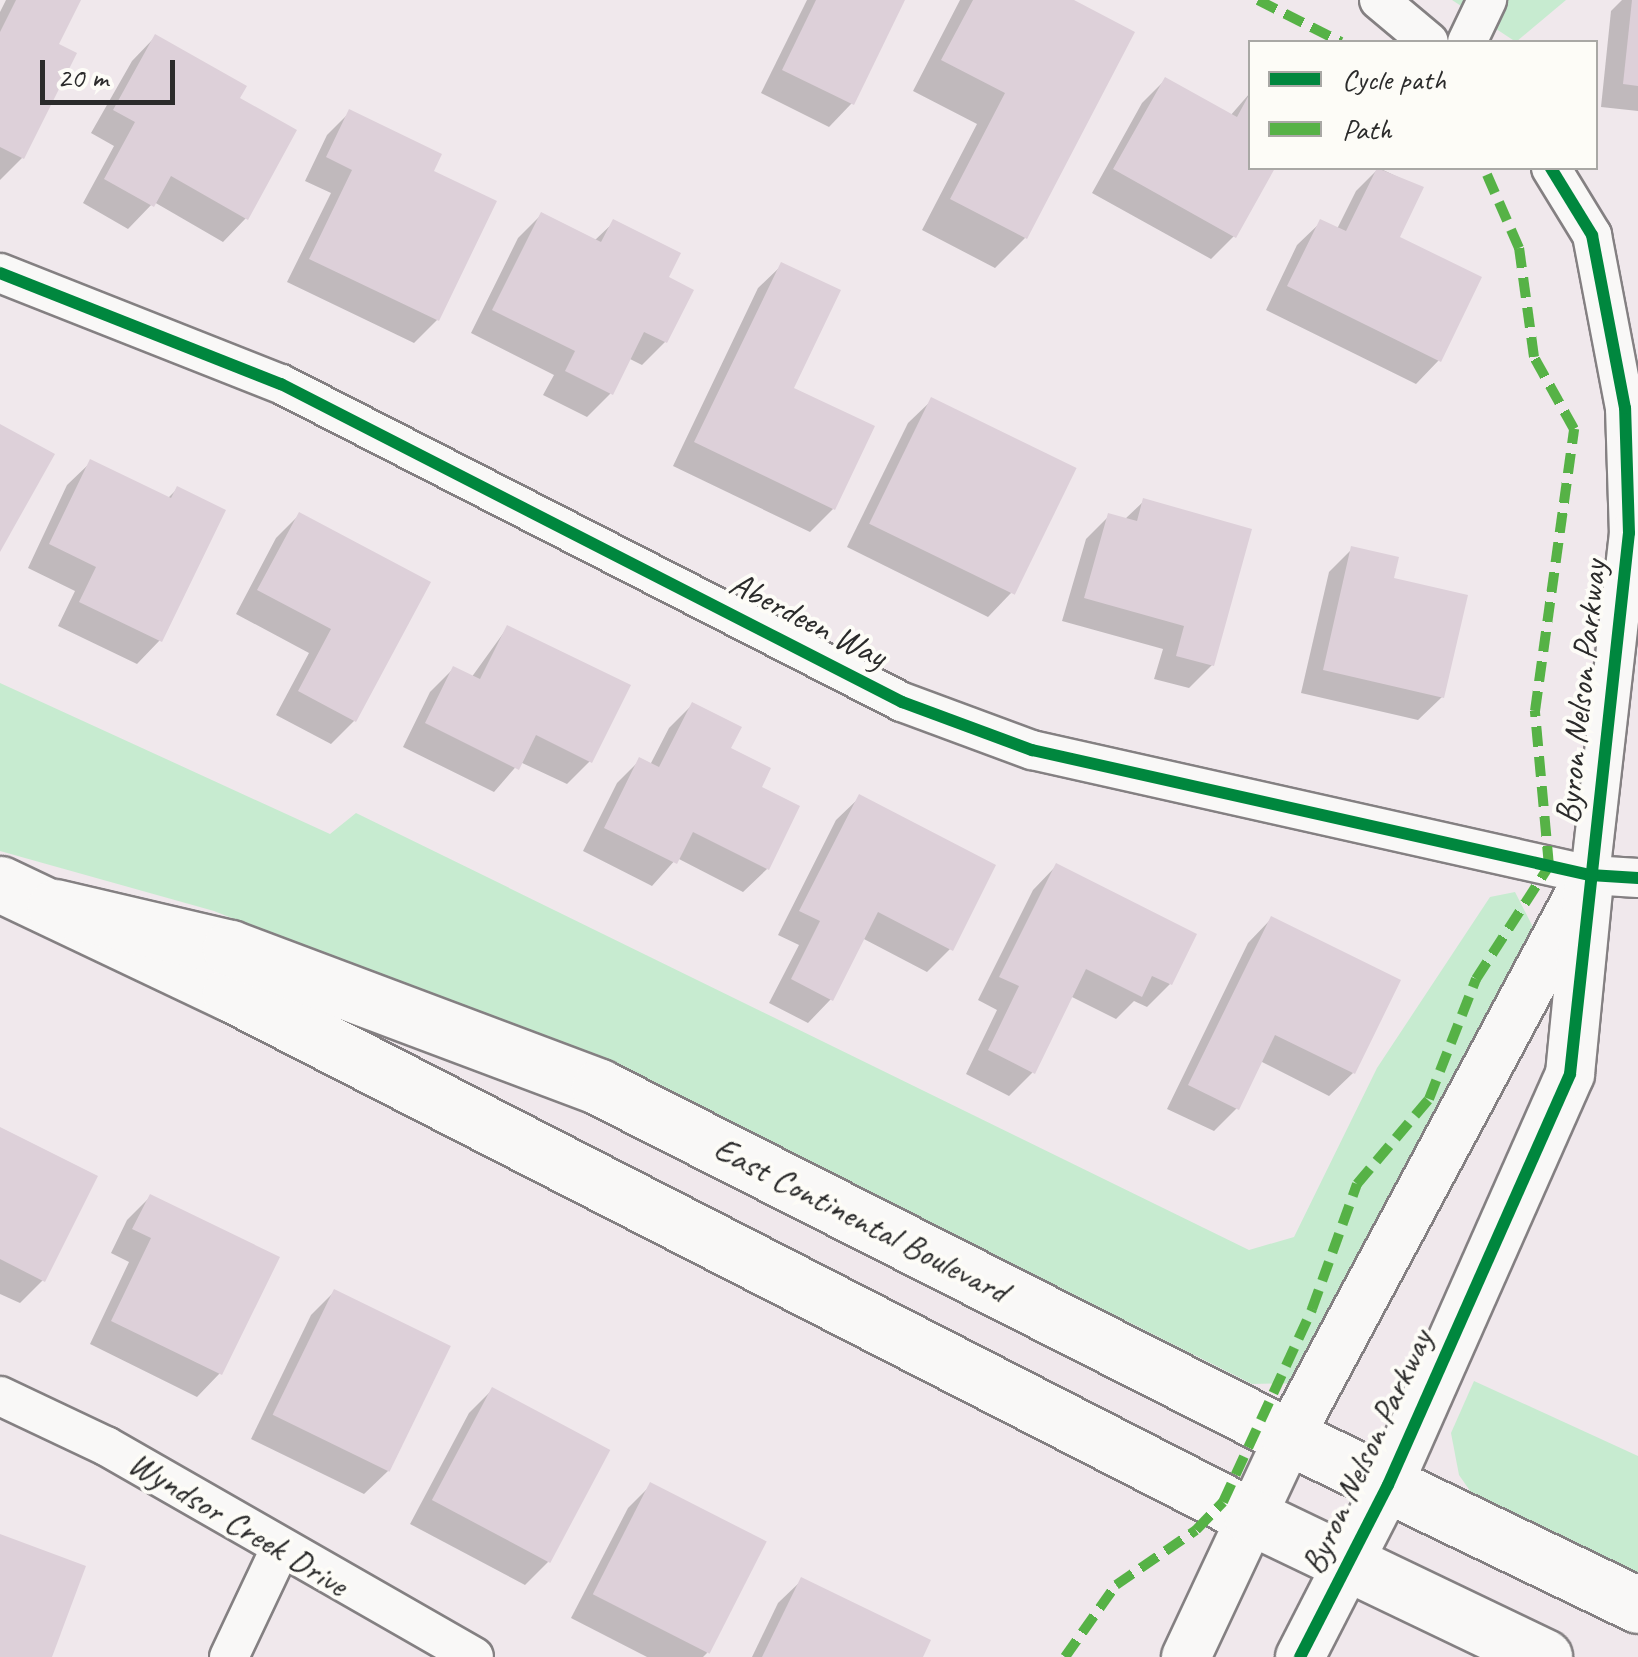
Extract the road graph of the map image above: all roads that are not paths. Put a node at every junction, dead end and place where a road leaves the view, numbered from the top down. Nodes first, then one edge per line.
1 (1379, 0) edge
2 (1487, 0) edge
3 (1427, 40) edge
4 (1469, 40) edge
5 (1553, 170) edge
6 (0, 273) edge
7 (1590, 875) junction
8 (1638, 878) edge
9 (0, 884) edge
10 (55, 907) junction
11 (0, 1396) edge
12 (1289, 1437) junction
13 (1388, 1485) junction
14 (1252, 1517) junction
15 (280, 1549) junction
16 (1350, 1564) junction
17 (1638, 1605) edge
18 (230, 1657) edge
19 (474, 1657) edge
20 (1186, 1657) edge
21 (1300, 1657) edge
22 (1544, 1657) edge

1 - 3 street
2 - 4 street
5 - 7 street, Byron Nelson Parkway
6 - 7 street, Aberdeen Way
7 - 8 street, Aberdeen Way
7 - 12 street, Byron Nelson Parkway
7 - 13 street, Byron Nelson Parkway
9 - 10 main road, East Continental Boulevard
10 - 12 main road, East Continental Boulevard
10 - 14 main road, East Continental Boulevard
11 - 15 street, Wyndsor Creek Drive
12 - 13 main road, East Continental Boulevard
12 - 14 street, Byron Nelson Parkway
13 - 16 street, Byron Nelson Parkway
13 - 17 main road, East Continental Boulevard
14 - 16 main road, East Continental Boulevard
14 - 20 street, Byron Nelson Parkway
15 - 18 street
15 - 19 street, Wyndsor Creek Drive
16 - 21 street, Byron Nelson Parkway
16 - 22 main road, East Continental Boulevard

